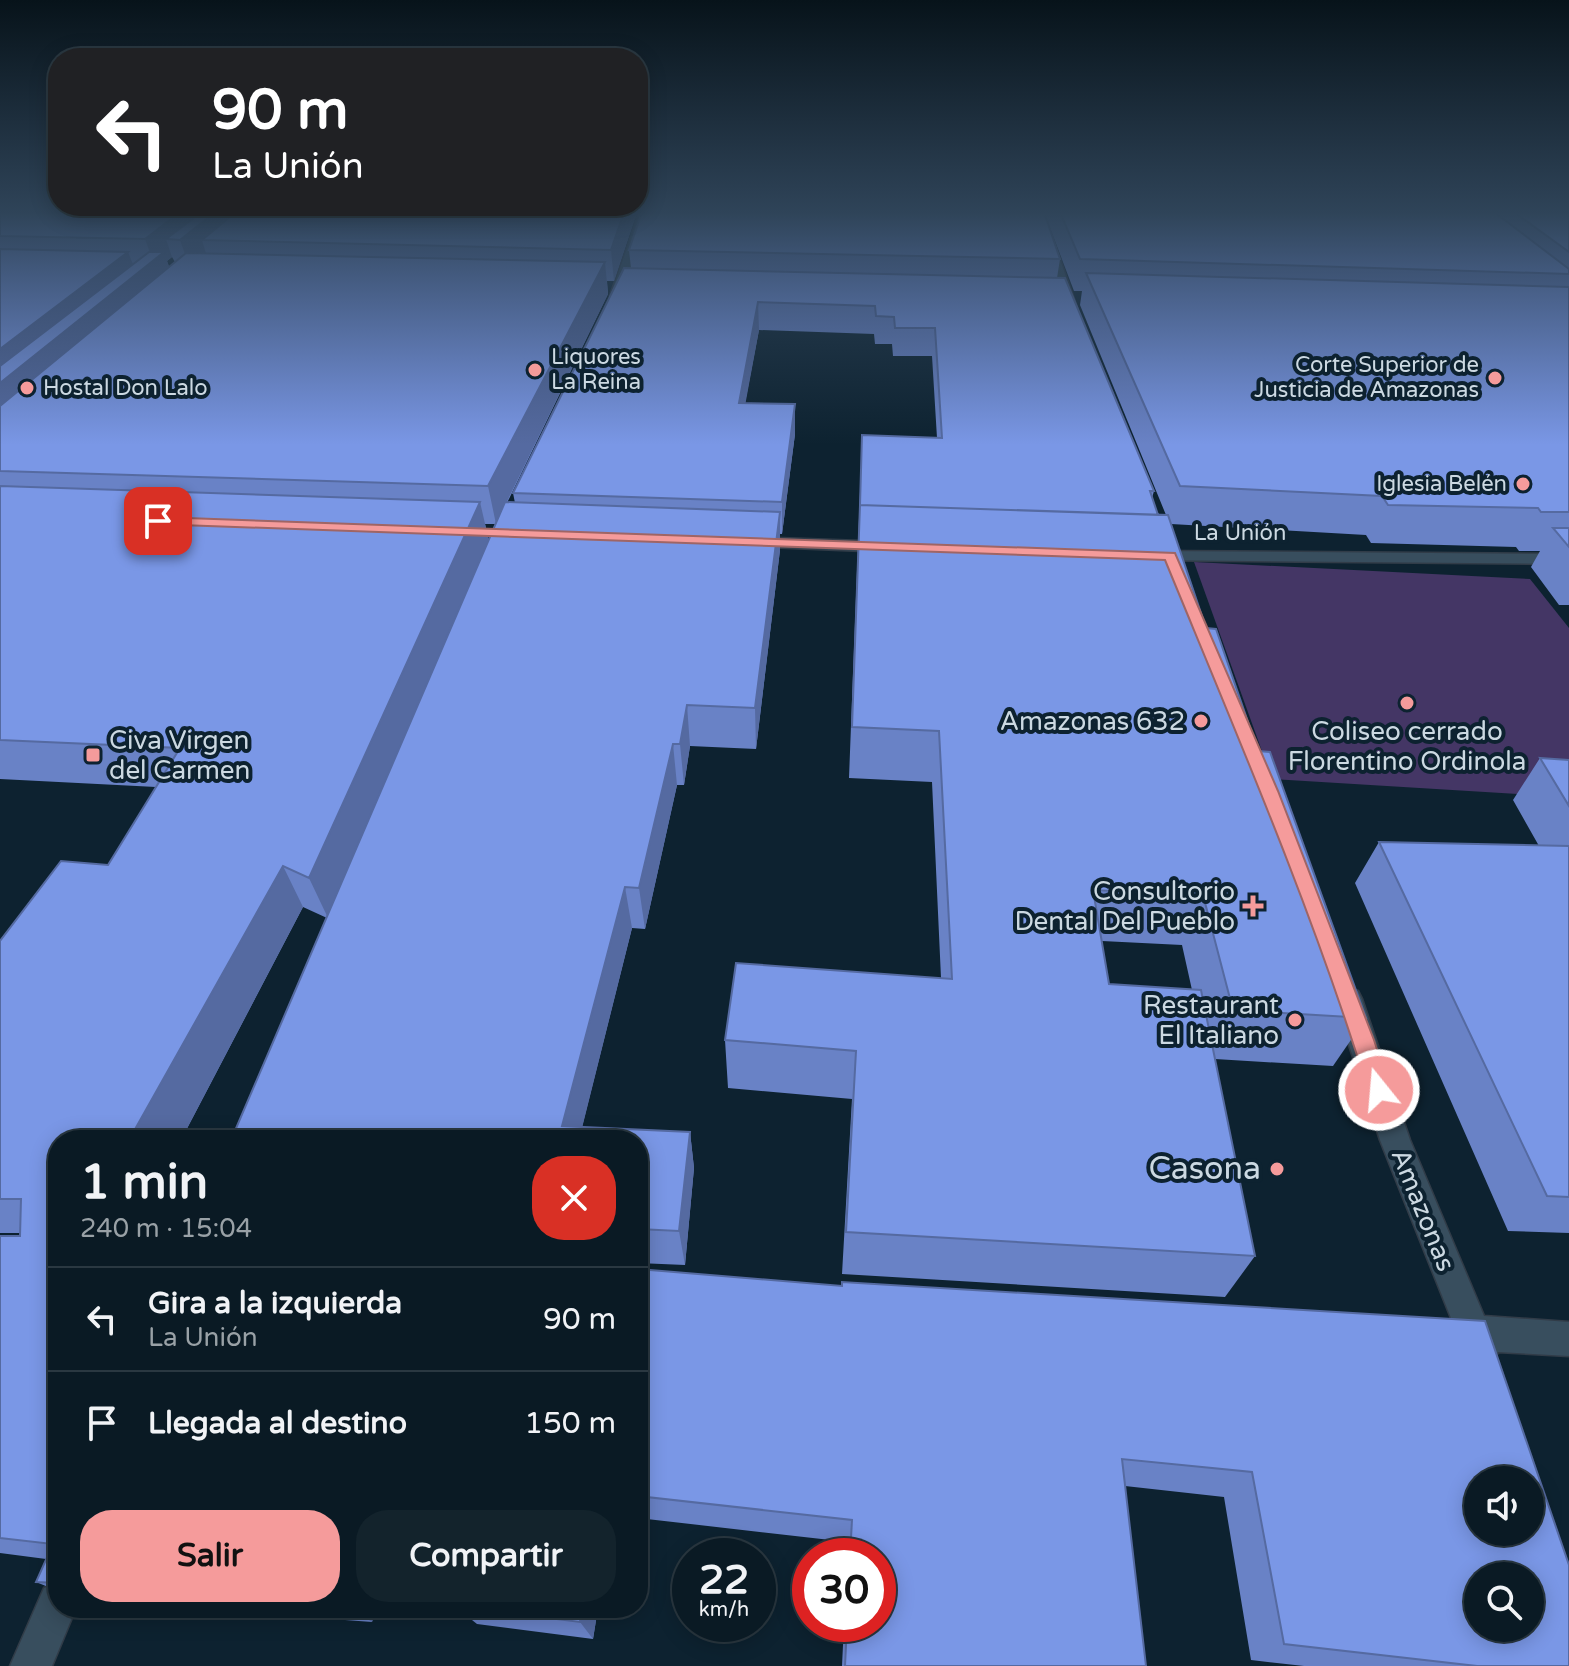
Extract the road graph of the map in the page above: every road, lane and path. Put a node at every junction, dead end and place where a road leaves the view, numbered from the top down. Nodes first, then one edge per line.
1 (620, 290) edge
2 (1064, 290) edge
3 (608, 315) edge
4 (1078, 326) edge
5 (1158, 528) edge
6 (726, 541) edge
7 (900, 547) edge
8 (1138, 555) edge
9 (1170, 556) junction
10 (1569, 559) edge
11 (1182, 586) edge
12 (1341, 981) edge
13 (1427, 1330) edge
14 (1475, 1332) junction
15 (1569, 1339) edge
16 (1491, 1376) edge
17 (51, 1618) edge
18 (31, 1666) edge

1 - 3 street
2 - 4 street
5 - 9 street
6 - 7 street
8 - 9 street, La Unión
9 - 10 street, La Unión
9 - 11 street
12 - 14 street, Amazonas
13 - 14 street
14 - 15 street
14 - 16 street, Amazonas
17 - 18 street

